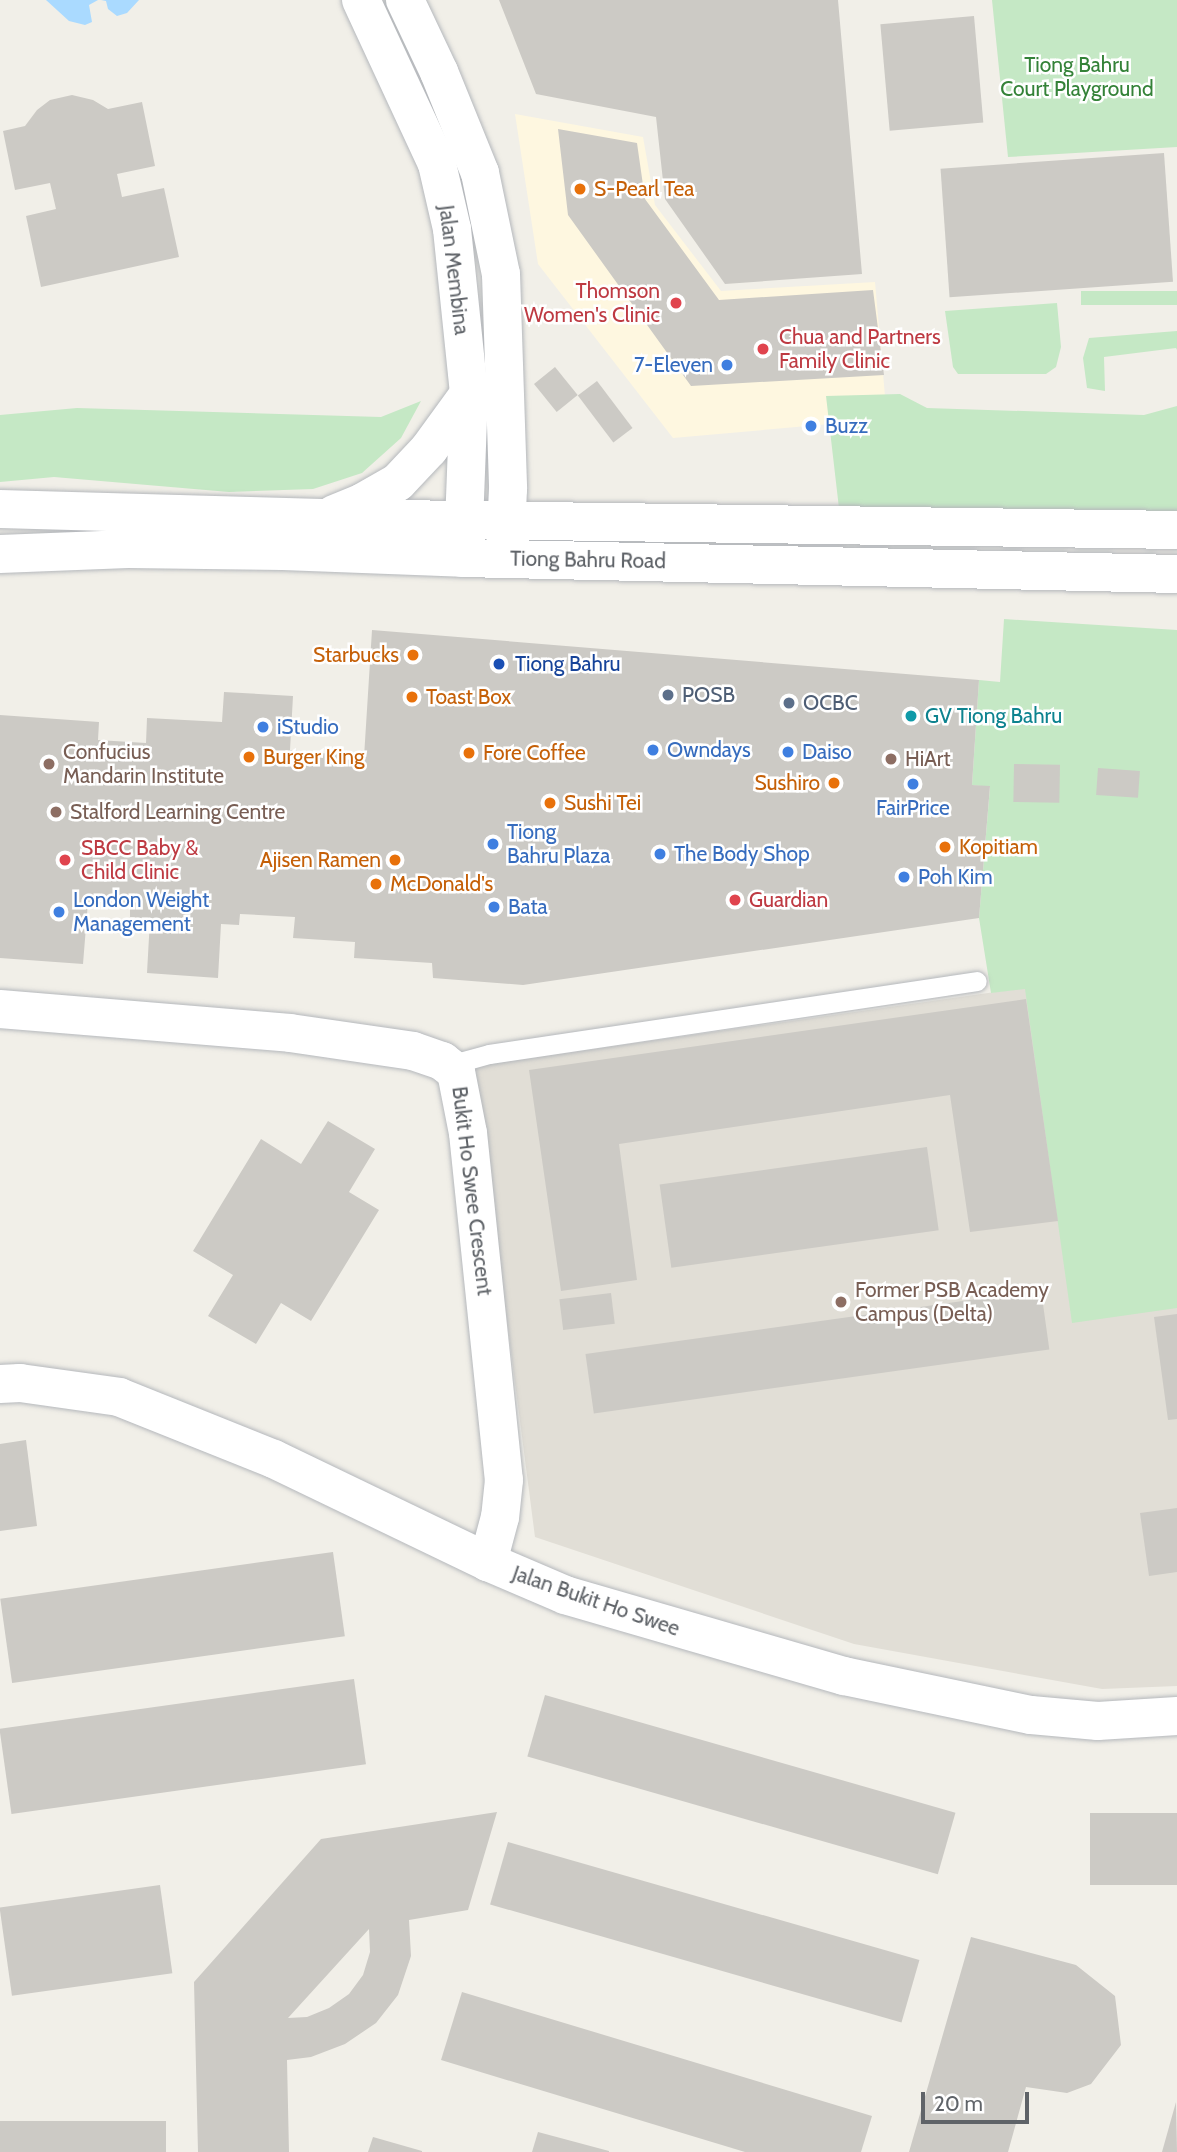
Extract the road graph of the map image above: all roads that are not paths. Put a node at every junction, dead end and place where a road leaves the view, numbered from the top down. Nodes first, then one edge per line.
1 (361, 0) edge
2 (405, 0) edge
3 (469, 394) junction
4 (0, 509) edge
5 (322, 518) junction
6 (464, 518) junction
7 (508, 519) junction
8 (1177, 530) edge
9 (0, 554) edge
10 (462, 558) junction
11 (504, 558) junction
12 (1177, 574) edge
13 (977, 981) dead end
14 (0, 1009) edge
15 (449, 1065) junction
16 (0, 1384) edge
17 (488, 1562) junction
18 (1177, 1716) edge

1 - 3 street, Jalan Membina
2 - 7 street, Jalan Membina
3 - 5 street
3 - 6 street, Jalan Membina
4 - 5 street, Tiong Bahru Road
5 - 6 street, Tiong Bahru Road
6 - 7 street, Tiong Bahru Road
6 - 10 street, Jalan Membina
7 - 8 street, Tiong Bahru Road
7 - 11 street, Jalan Membina
9 - 10 street, Tiong Bahru Road
10 - 11 street, Tiong Bahru Road
11 - 12 street, Tiong Bahru Road
13 - 15 lane
14 - 15 street, Bukit Ho Swee Crescent
15 - 17 street, Bukit Ho Swee Crescent
16 - 17 street, Jalan Bukit Ho Swee
17 - 18 street, Jalan Bukit Ho Swee

